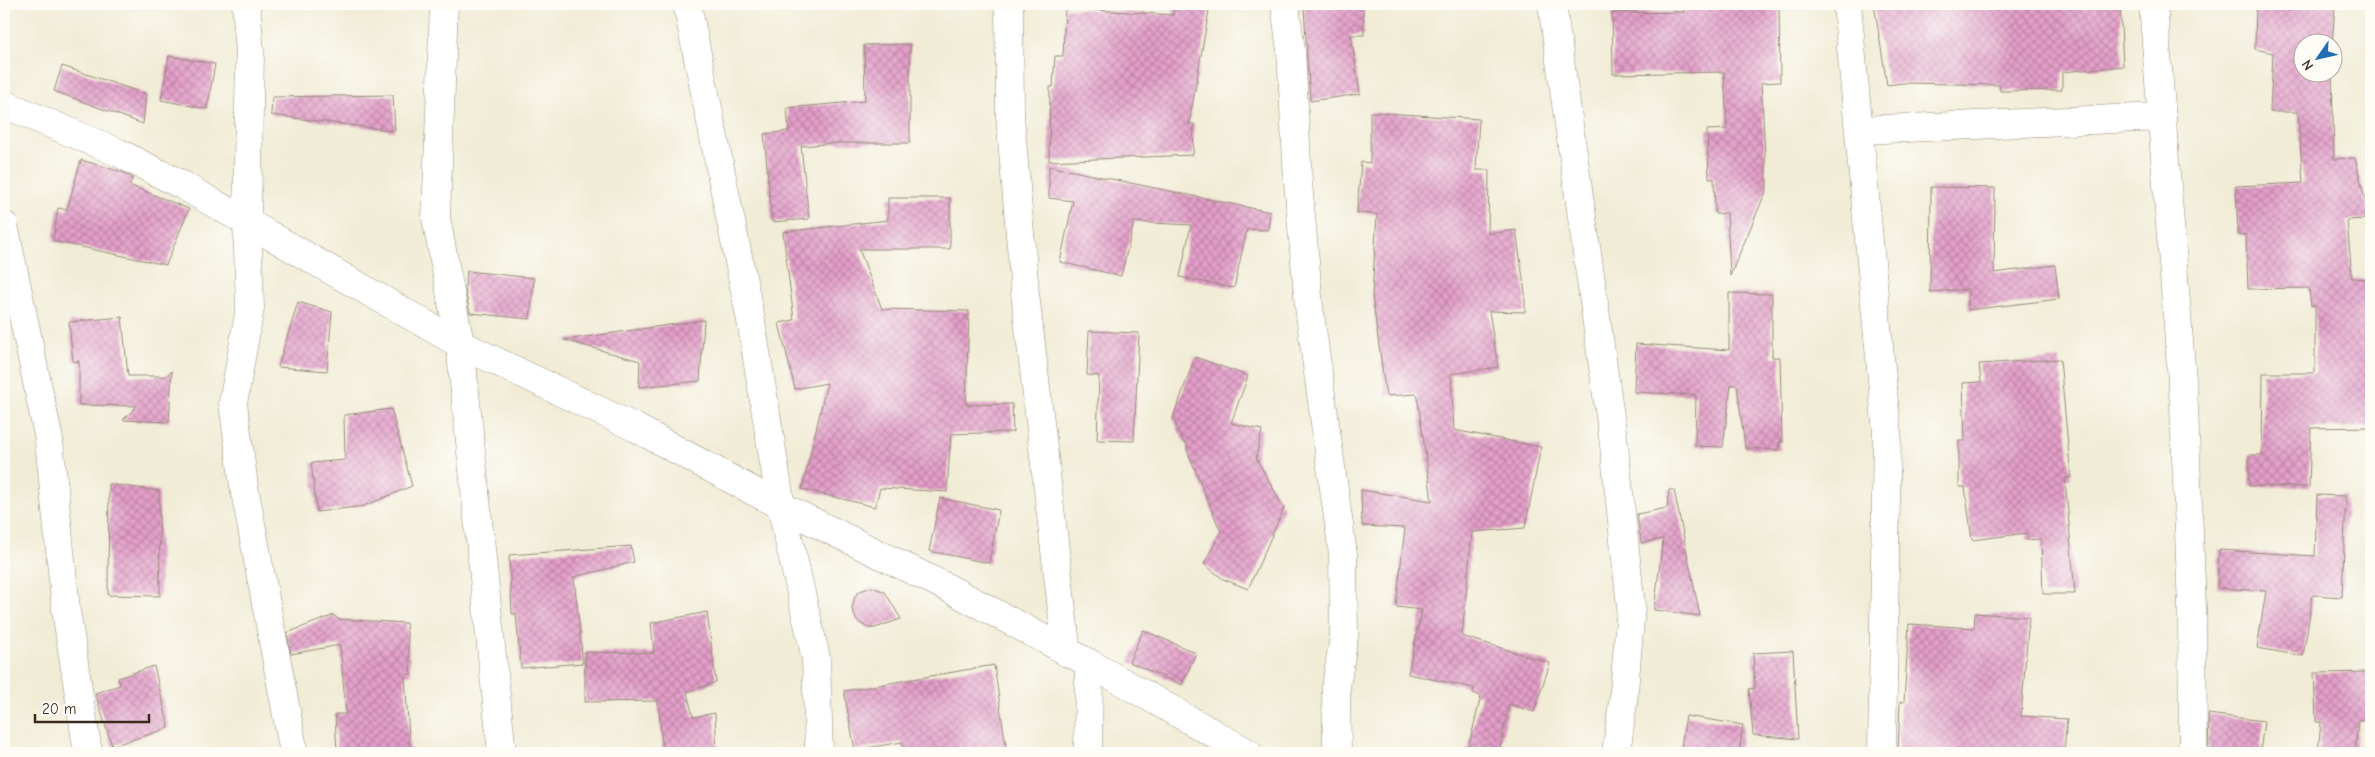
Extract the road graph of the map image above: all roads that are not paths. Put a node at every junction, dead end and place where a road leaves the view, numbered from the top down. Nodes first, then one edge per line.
1 (246, 4) edge
2 (444, 4) edge
3 (687, 4) edge
4 (1009, 4) edge
5 (1285, 4) edge
6 (1552, 4) edge
7 (1847, 4) edge
8 (2153, 4) edge
9 (4, 104) edge
10 (2162, 117) junction
11 (1860, 130) junction
12 (247, 221) junction
13 (4, 225) edge
14 (460, 344) junction
15 (781, 506) junction
16 (1078, 658) junction
17 (88, 753) edge
18 (294, 753) edge
19 (502, 753) edge
20 (819, 753) edge
21 (1088, 753) edge
22 (1248, 753) edge
23 (1337, 753) edge
24 (1616, 753) edge
25 (1882, 753) edge
26 (2193, 753) edge

1 - 12 street
2 - 14 street
3 - 15 street
4 - 16 street
5 - 23 street
6 - 24 street
7 - 11 street
8 - 10 street
9 - 12 street
10 - 11 street
10 - 26 street
11 - 25 street
12 - 14 street
12 - 18 street
13 - 17 street
14 - 15 street
14 - 19 street
15 - 16 street
15 - 20 street
16 - 21 street
16 - 22 street

